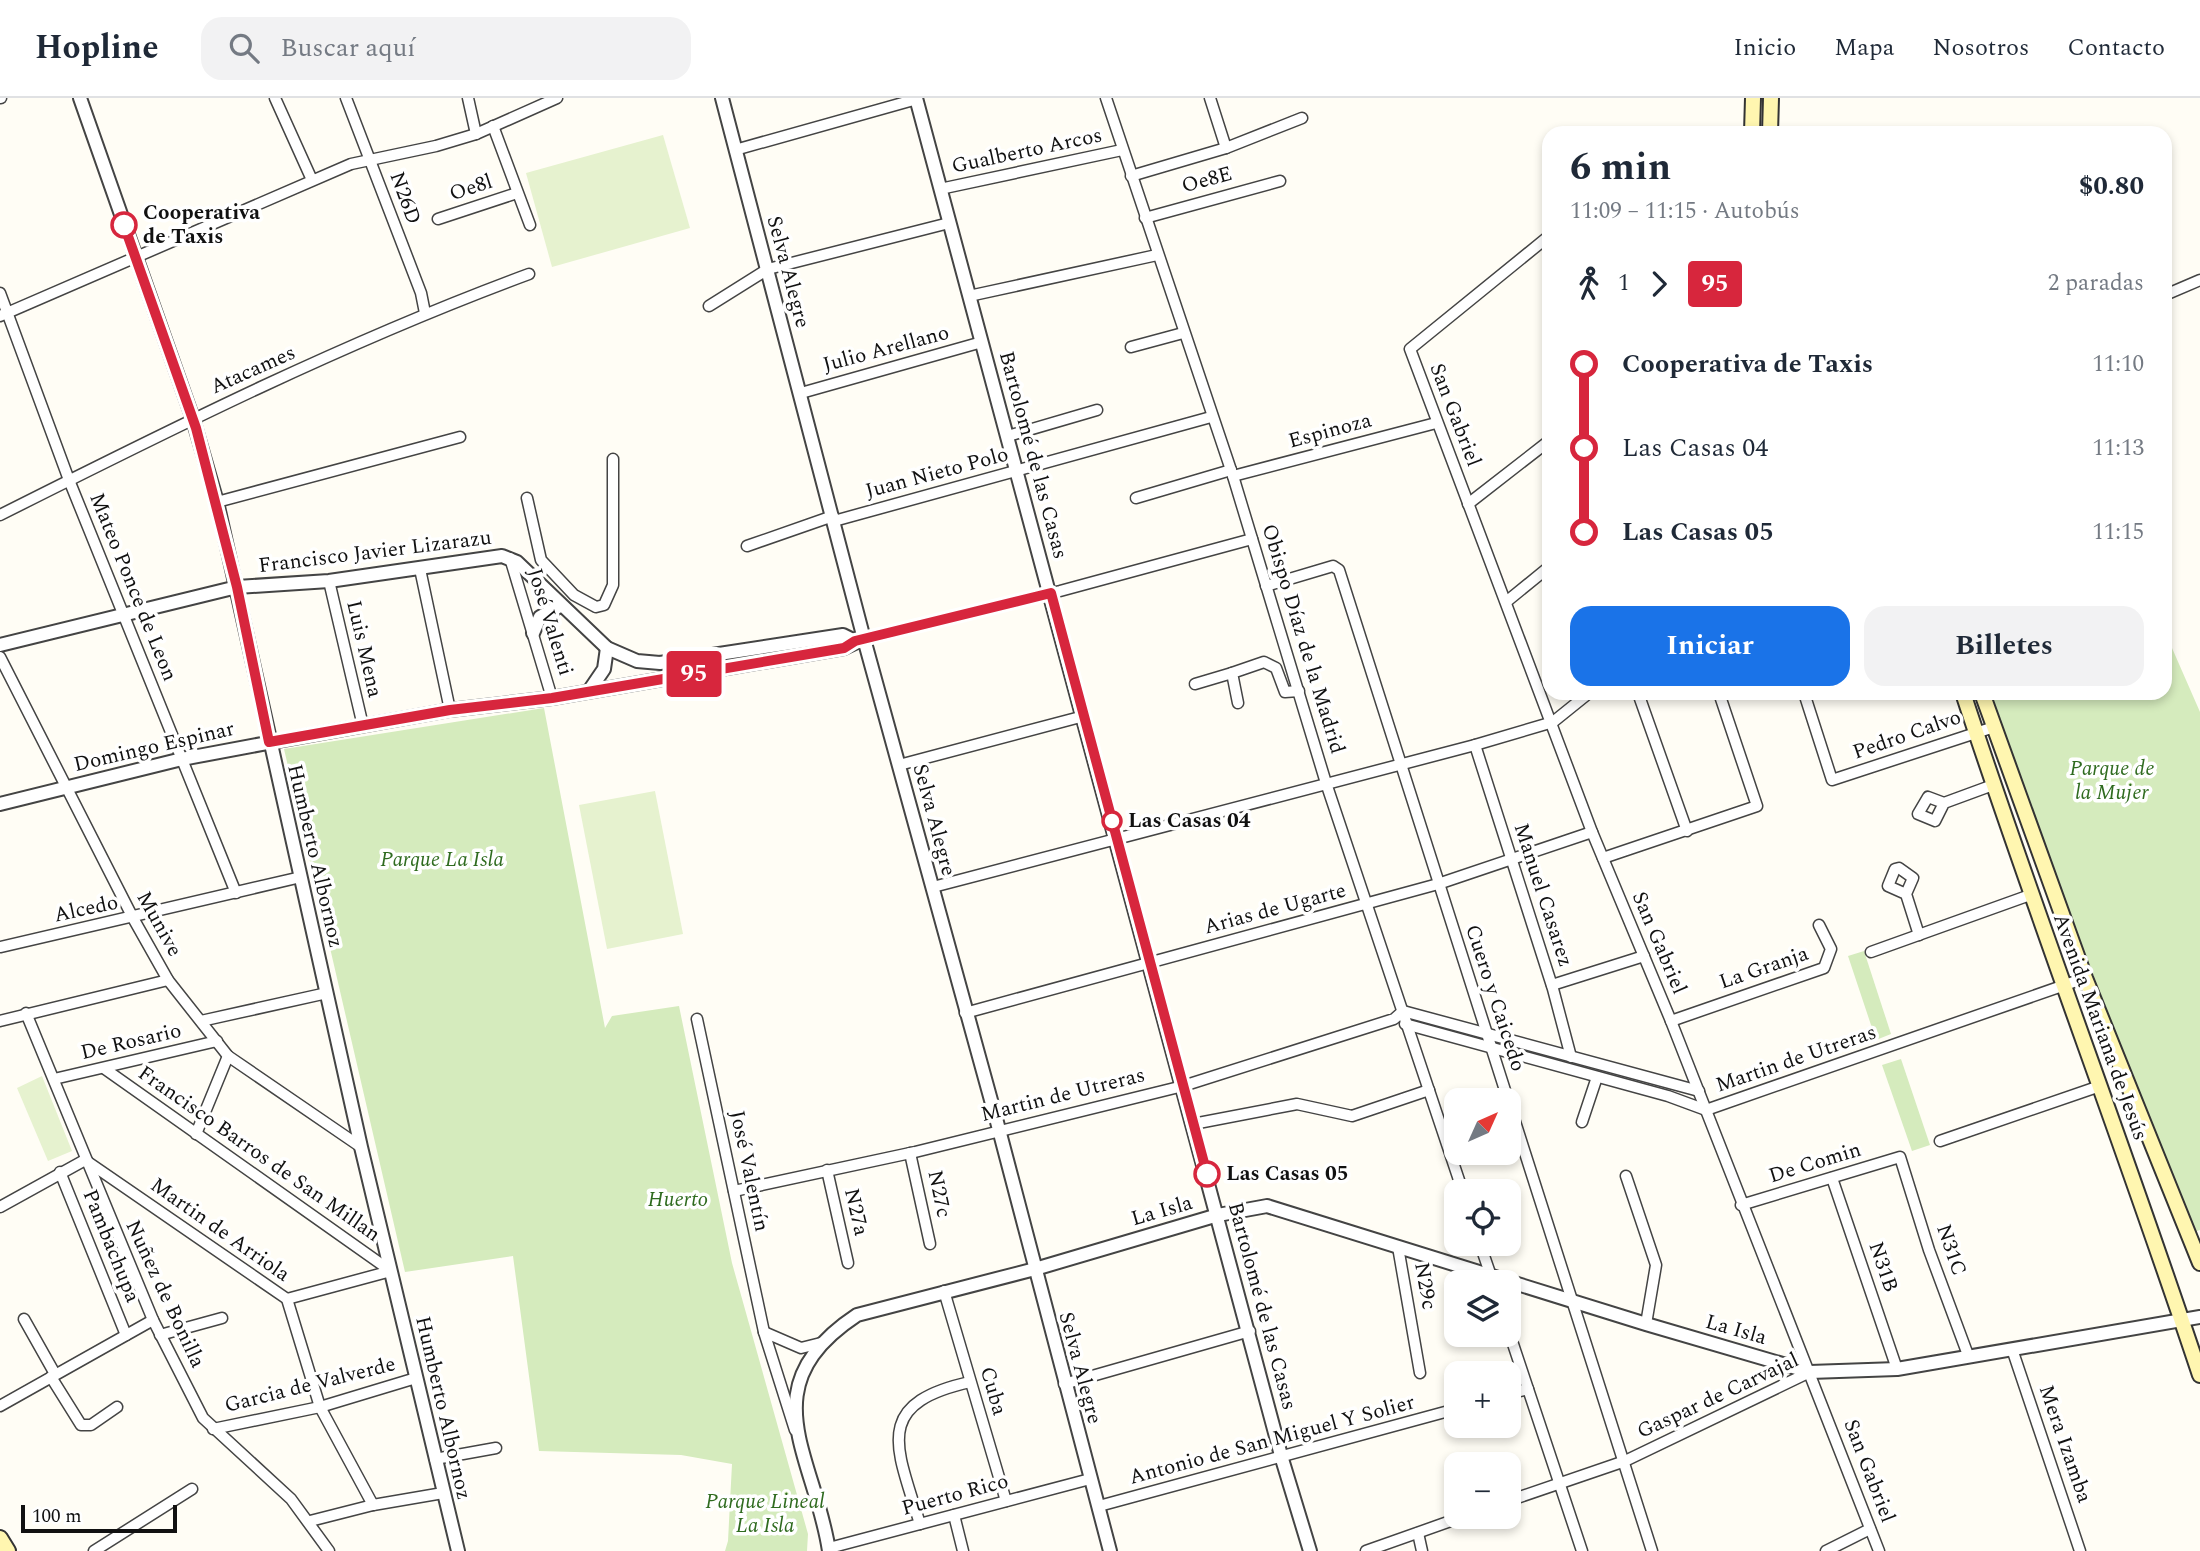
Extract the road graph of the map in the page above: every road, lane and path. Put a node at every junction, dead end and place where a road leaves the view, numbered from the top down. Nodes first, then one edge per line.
1 (80, 98) edge
2 (275, 98) edge
3 (346, 98) edge
4 (468, 98) edge
5 (722, 98) edge
6 (916, 98) edge
7 (1106, 98) edge
8 (1210, 98) edge
9 (1753, 98) edge
10 (1771, 98) edge
11 (550, 99) edge
12 (1301, 118) dead end
13 (1752, 126) edge
14 (1770, 126) edge
15 (493, 127) junction
16 (476, 134) junction
17 (1226, 148) junction
18 (735, 150) junction
19 (1122, 150) junction
20 (370, 158) junction
21 (1131, 176) junction
22 (312, 180) junction
23 (1280, 181) dead end
24 (940, 189) junction
25 (517, 193) junction
26 (1145, 218) junction
27 (438, 219) dead end
28 (949, 223) junction
29 (530, 225) dead end
30 (1542, 242) edge
31 (1157, 255) junction
32 (135, 257) junction
33 (768, 269) junction
34 (529, 274) dead end
35 (2200, 280) edge
36 (2172, 292) edge
37 (0, 293) edge
38 (969, 296) junction
39 (709, 306) dead end
40 (425, 313) junction
41 (3, 315) edge
42 (1183, 333) junction
43 (982, 342) junction
44 (1131, 347) dead end
45 (801, 393) junction
46 (1097, 410) dead end
47 (1211, 417) junction
48 (193, 419) junction
49 (1436, 423) junction
50 (1008, 436) junction
51 (460, 438) dead end
52 (1542, 446) edge
53 (613, 458) dead end
54 (1017, 471) junction
55 (1232, 473) junction
56 (69, 480) junction
57 (527, 498) dead end
58 (1136, 498) dead end
59 (216, 502) junction
60 (1468, 504) junction
61 (0, 514) edge
62 (834, 519) junction
63 (1252, 539) junction
64 (747, 546) dead end
65 (510, 558) junction
66 (420, 569) junction
67 (1542, 573) edge
68 (329, 582) junction
69 (1266, 586) junction
70 (237, 587) junction
71 (1051, 593) junction
72 (574, 594) junction
73 (1506, 602) junction
74 (560, 606) junction
75 (122, 613) junction
76 (533, 633) junction
77 (859, 640) junction
78 (0, 645) edge
79 (607, 648) junction
80 (0, 657) edge
81 (1232, 673) junction
82 (1195, 684) dead end
83 (589, 691) junction
84 (1299, 691) junction
85 (1542, 694) edge
86 (552, 698) junction
87 (1544, 700) edge
88 (1580, 700) edge
89 (1640, 700) edge
90 (1721, 700) edge
91 (1806, 700) edge
92 (1965, 700) edge
93 (1984, 700) edge
94 (1238, 703) dead end
95 (450, 710) junction
96 (1084, 716) junction
97 (1553, 722) junction
98 (363, 726) junction
99 (1994, 727) junction
100 (1975, 732) junction
101 (269, 742) junction
102 (1475, 745) junction
103 (182, 759) junction
104 (899, 765) junction
105 (1402, 765) junction
106 (2008, 769) junction
107 (1991, 780) junction
108 (1326, 783) junction
109 (67, 787) junction
110 (1944, 803) dead end
111 (0, 804) edge
112 (1687, 831) junction
113 (1592, 832) junction
114 (1117, 838) junction
115 (1603, 858) junction
116 (1511, 860) junction
117 (301, 877) junction
118 (1438, 884) junction
119 (933, 887) junction
120 (236, 894) junction
121 (1906, 894) dead end
122 (2030, 895) junction
123 (1367, 903) junction
124 (133, 918) junction
125 (1819, 925) dead end
126 (1919, 935) junction
127 (1, 947) edge
128 (1871, 953) dead end
129 (1644, 956) junction
130 (1150, 963) junction
131 (2085, 978) junction
132 (168, 980) junction
133 (1552, 985) junction
134 (2063, 986) junction
135 (327, 993) junction
136 (26, 1013) junction
137 (965, 1013) junction
138 (1399, 1015) junction
139 (696, 1018) dead end
140 (0, 1021) edge
141 (201, 1021) junction
142 (1671, 1021) junction
143 (1408, 1025) junction
144 (1486, 1034) junction
145 (217, 1041) junction
146 (1492, 1048) junction
147 (228, 1056) junction
148 (1571, 1057) junction
149 (105, 1069) junction
150 (1597, 1077) junction
151 (54, 1079) junction
152 (1183, 1086) junction
153 (2100, 1086) junction
154 (1429, 1090) junction
155 (1699, 1091) junction
156 (1706, 1110) junction
157 (1582, 1122) dead end
158 (1193, 1124) junction
159 (999, 1131) junction
160 (196, 1134) junction
161 (1940, 1141) dead end
162 (361, 1147) junction
163 (910, 1153) junction
164 (1900, 1157) joint
165 (85, 1160) junction
166 (827, 1170) junction
167 (60, 1172) junction
168 (1626, 1176) dead end
169 (1832, 1178) junction
170 (1459, 1179) edge
171 (734, 1191) junction
172 (1741, 1205) junction
173 (0, 1208) edge
174 (1219, 1215) junction
175 (930, 1244) dead end
176 (1398, 1247) junction
177 (848, 1263) dead end
178 (2200, 1263) edge
179 (1035, 1269) junction
180 (391, 1270) junction
181 (1466, 1270) edge
182 (1521, 1287) edge
183 (944, 1292) junction
184 (287, 1299) junction
185 (1573, 1301) junction
186 (2200, 1317) edge
187 (222, 1318) dead end
188 (24, 1319) dead end
189 (153, 1320) junction
190 (2183, 1323) junction
191 (1646, 1324) junction
192 (1250, 1331) junction
193 (764, 1332) junction
194 (126, 1335) junction
195 (160, 1335) junction
196 (821, 1343) junction
197 (1514, 1347) edge
198 (2012, 1349) junction
199 (1968, 1355) junction
200 (1897, 1369) junction
201 (1810, 1372) junction
202 (1420, 1373) dead end
203 (2200, 1375) edge
204 (53, 1376) junction
205 (416, 1378) junction
206 (970, 1382) junction
207 (1064, 1384) junction
208 (1528, 1389) junction
209 (1521, 1391) edge
210 (0, 1406) edge
211 (117, 1407) dead end
212 (320, 1407) junction
213 (1444, 1412) edge
214 (213, 1429) junction
215 (799, 1442) junction
216 (496, 1448) dead end
217 (1282, 1458) junction
218 (435, 1459) junction
219 (1625, 1461) junction
220 (1090, 1479) junction
221 (1559, 1482) junction
222 (192, 1489) dead end
223 (443, 1493) junction
224 (1521, 1495) edge
225 (1006, 1501) junction
226 (373, 1505) junction
227 (1099, 1506) junction
228 (954, 1515) junction
229 (310, 1521) junction
230 (920, 1524) junction
231 (1444, 1524) edge
232 (1870, 1529) junction
233 (1418, 1534) junction
234 (0, 1538) edge
235 (829, 1549) edge
236 (8, 1551) edge
237 (94, 1551) edge
238 (330, 1551) edge
239 (458, 1551) edge
240 (963, 1551) edge
241 (1110, 1551) edge
242 (1310, 1551) edge
243 (1366, 1551) edge
244 (1422, 1551) edge
245 (1582, 1551) edge
246 (1652, 1551) edge
247 (1826, 1551) edge
248 (1879, 1551) edge
249 (2080, 1551) edge

1 - 32 street, Humberto Albornoz
2 - 22 street
3 - 20 street, N26D
4 - 16 street
5 - 18 street, Selva Alegre
6 - 18 street
6 - 24 street, Bartolomé de las Casas
7 - 19 street, Obispo Díaz de la Madrid
8 - 17 street
9 - 13 main road
10 - 14 main road
11 - 15 street
12 - 17 street
15 - 16 street
15 - 25 street
16 - 20 street
17 - 21 street
18 - 33 street, Selva Alegre
19 - 21 street, Obispo Díaz de la Madrid
19 - 24 street, Gualberto Arcos
20 - 22 street
20 - 40 street, N26D
21 - 26 street, Obispo Díaz de la Madrid
22 - 32 street
23 - 26 street, Oe8E
24 - 28 street, Bartolomé de las Casas
25 - 27 street, Oe8l
25 - 29 street
26 - 31 street, Obispo Díaz de la Madrid
28 - 33 street
28 - 38 street, Bartolomé de las Casas
30 - 49 street, San Gabriel
31 - 38 street
31 - 42 street, Obispo Díaz de la Madrid
32 - 41 street
32 - 48 street, Humberto Albornoz
33 - 39 street
33 - 45 street, Selva Alegre
34 - 40 street, Atacames
35 - 36 street
37 - 41 street, Mateo Ponce de Leon
38 - 43 street, Bartolomé de las Casas
40 - 48 street, Atacames
41 - 56 street, Mateo Ponce de Leon
42 - 44 street
42 - 47 street, Obispo Díaz de la Madrid
43 - 45 street, Julio Arellano
43 - 50 street, Bartolomé de las Casas
45 - 62 street, Selva Alegre
46 - 50 street
47 - 54 street, Juan Nieto Polo
47 - 55 street, Obispo Díaz de la Madrid
48 - 56 street, Atacames
48 - 59 street, Humberto Albornoz
49 - 55 street, Espinoza
49 - 60 street, San Gabriel
50 - 54 street, Bartolomé de las Casas
51 - 59 street
52 - 60 street
53 - 72 street
54 - 62 street, Juan Nieto Polo
54 - 71 street, Bartolomé de las Casas
55 - 58 street, Espinoza
55 - 63 street, Obispo Díaz de la Madrid
56 - 61 street, Atacames
56 - 75 street, Mateo Ponce de Leon
57 - 72 street
59 - 70 street, Humberto Albornoz
60 - 73 street, San Gabriel
62 - 64 street, Juan Nieto Polo
62 - 77 street, Selva Alegre
63 - 69 street, Obispo Díaz de la Madrid
63 - 71 street, Domingo Espinar
65 - 66 street, Francisco Javier Lizarazu
65 - 74 street, Domingo Espinar
65 - 76 street, José Valenti
66 - 68 street, Francisco Javier Lizarazu
66 - 95 street
67 - 73 street
68 - 70 street, Francisco Javier Lizarazu
68 - 98 street, Luis Mena
69 - 84 street, Obispo Díaz de la Madrid
69 - 105 street, Cuero y Caicedo
70 - 75 street, Francisco Javier Lizarazu
70 - 101 street, Humberto Albornoz
71 - 77 street, Domingo Espinar
71 - 96 street, Bartolomé de las Casas
72 - 74 street
73 - 85 street, San Gabriel
74 - 76 street
74 - 79 street, Domingo Espinar
75 - 78 street, Francisco Javier Lizarazu
75 - 103 street, Mateo Ponce de Leon
76 - 86 street, José Valenti
77 - 79 street, Domingo Espinar
77 - 83 street, Domingo Espinar
77 - 104 street, Selva Alegre
79 - 83 street
80 - 109 street, Munive
81 - 82 street
81 - 84 street
81 - 94 street
83 - 86 street, Domingo Espinar
84 - 108 street, Obispo Díaz de la Madrid
86 - 95 street, Domingo Espinar
87 - 97 street, San Gabriel
88 - 97 street
89 - 112 street
90 - 112 street
91 - 100 street, Pedro Calvo
92 - 100 main road, Avenida Mariana de Jesús
93 - 99 main road, Avenida Mariana de Jesús
95 - 98 street, Domingo Espinar
96 - 104 street
96 - 114 street, Bartolomé de las Casas
97 - 102 street
97 - 113 street, San Gabriel
98 - 101 street, Domingo Espinar
99 - 100 street, Pedro Calvo
99 - 106 main road, Avenida Mariana de Jesús
100 - 107 main road, Avenida Mariana de Jesús
101 - 103 street, Domingo Espinar
101 - 117 street, Humberto Albornoz
102 - 105 street
102 - 116 street, Manuel Casarez
103 - 109 street, Domingo Espinar
103 - 120 street, Mateo Ponce de Leon
104 - 119 street, Selva Alegre
105 - 108 street
105 - 118 street, Cuero y Caicedo
106 - 107 main road
106 - 131 main road, Avenida Mariana de Jesús
107 - 110 street
107 - 122 main road, Avenida Mariana de Jesús
108 - 114 street
108 - 123 street, Obispo Díaz de la Madrid
109 - 111 street, Domingo Espinar
109 - 124 street, Munive
112 - 115 street
113 - 115 street, San Gabriel
113 - 116 street, Arias de Ugarte
114 - 119 street
114 - 130 street, Bartolomé de las Casas
115 - 129 street, San Gabriel
116 - 118 street, Arias de Ugarte
116 - 133 street, Manuel Casarez
117 - 120 street, Alcedo
117 - 135 street, Humberto Albornoz
118 - 123 street, Arias de Ugarte
118 - 144 street, Cuero y Caicedo
119 - 137 street, Selva Alegre
120 - 124 street, Alcedo
121 - 126 street
122 - 126 street
122 - 134 main road, Avenida Mariana de Jesús
123 - 130 street, Arias de Ugarte
123 - 138 street, Obispo Díaz de la Madrid
124 - 127 street, Alcedo
124 - 132 street, Munive
125 - 142 street, La Granja
126 - 128 street
129 - 133 street
129 - 142 street, San Gabriel
130 - 137 street, Arias de Ugarte
130 - 152 street, Bartolomé de las Casas
131 - 134 street, Martin de Utreras
131 - 178 main road, Avenida Mariana de Jesús
132 - 136 street
132 - 141 street, Munive
133 - 148 street, Manuel Casarez
134 - 153 main road, Avenida Mariana de Jesús
134 - 156 street, Martin de Utreras
135 - 141 street, De Rosario
135 - 162 street, Humberto Albornoz
136 - 140 street
136 - 151 street, Nuñez de Bonilla
137 - 159 street, Selva Alegre
138 - 143 street, Martin de Utreras
138 - 144 street, Martin de Utreras
138 - 152 street, Martin de Utreras
139 - 171 street, José Valentín
141 - 145 street, Munive
142 - 155 street, San Gabriel
143 - 146 street, Martin de Utreras
143 - 154 street
144 - 146 street, Cuero y Caicedo
144 - 148 street, Martin de Utreras
145 - 147 street, Munive
145 - 149 street, De Rosario
146 - 150 street, Martin de Utreras
146 - 185 street, Cuero y Caicedo
147 - 160 street
147 - 162 street, Munive
148 - 155 street, Martin de Utreras
149 - 151 street, De Rosario
149 - 160 street, Francisco Barros de San Millan
150 - 156 street, Martin de Utreras
150 - 157 street
151 - 165 street, Nuñez de Bonilla
152 - 158 street, Bartolomé de las Casas
152 - 159 street, Martin de Utreras
153 - 161 street
153 - 190 main road, Avenida Mariana de Jesús
154 - 158 street
154 - 170 street
155 - 156 street, San Gabriel
156 - 172 street, San Gabriel
158 - 174 street, Bartolomé de las Casas
159 - 163 street, Martin de Utreras
159 - 179 street, Selva Alegre
160 - 180 street, Francisco Barros de San Millan
162 - 180 street, Humberto Albornoz
163 - 166 street, Martin de Utreras
163 - 175 street, N27c
164 - 169 street, De Comin
164 - 199 street, N31C
165 - 167 street
165 - 184 street, Martin de Arriola
165 - 189 street, Nuñez de Bonilla
166 - 171 street, Martin de Utreras
166 - 177 street, N27a
167 - 173 street
167 - 194 street, Pambachupa
168 - 191 street
169 - 172 street, De Comin
169 - 200 street, N31B
171 - 193 street, José Valentín
172 - 201 street, San Gabriel
174 - 176 street, La Isla
174 - 179 street, La Isla
174 - 192 street, Bartolomé de las Casas
176 - 181 street, La Isla
176 - 202 street, N29c
179 - 183 street, La Isla
179 - 207 street, Selva Alegre
180 - 184 street
180 - 205 street, Humberto Albornoz
182 - 185 street, La Isla
183 - 196 street, La Isla
183 - 206 street, Cuba
184 - 212 street, Martin de Arriola
185 - 191 street, La Isla
185 - 219 street, Cuero y Caicedo
186 - 190 street, Gaspar de Carvajal
187 - 195 street
188 - 204 street
189 - 194 street
189 - 195 street, Nuñez de Bonilla
190 - 198 street, Gaspar de Carvajal
190 - 203 main road, Avenida Mariana de Jesús
191 - 201 street, La Isla
192 - 207 street
192 - 217 street, Bartolomé de las Casas
193 - 196 street
193 - 215 street, José Valentín
194 - 204 street
195 - 214 street, Nuñez de Bonilla
196 - 215 street, La Isla
197 - 208 street
198 - 199 street, Gaspar de Carvajal
198 - 249 street, Mera Izamba
199 - 200 street, Gaspar de Carvajal
200 - 201 street, Gaspar de Carvajal
201 - 219 street, Gaspar de Carvajal
201 - 232 street, San Gabriel
204 - 210 street
204 - 211 street
205 - 212 street, Garcia de Valverde
205 - 218 street, Humberto Albornoz
206 - 225 street, Cuba
206 - 230 street
207 - 220 street, Selva Alegre
208 - 209 street
208 - 221 street
212 - 214 street, Garcia de Valverde
212 - 226 street, Martin de Arriola
213 - 217 street, Antonio de San Miguel Y Solier
214 - 229 street, Nuñez de Bonilla
215 - 235 street, La Isla
216 - 218 street
217 - 227 street, Antonio de San Miguel Y Solier
217 - 242 street, Bartolomé de las Casas
218 - 223 street, Humberto Albornoz
219 - 221 street, Gaspar de Carvajal
219 - 246 street, Cuero y Caicedo
220 - 225 street, Puerto Rico
220 - 227 street, Selva Alegre
221 - 224 street, Gaspar de Carvajal
221 - 245 street
222 - 237 street
223 - 226 street
223 - 239 street, Humberto Albornoz
225 - 228 street, Puerto Rico
226 - 229 street
227 - 241 street, Selva Alegre
228 - 230 street, Puerto Rico
228 - 240 street
229 - 238 street, Nuñez de Bonilla
230 - 235 street, Puerto Rico
231 - 233 street
232 - 247 street
232 - 248 street, San Gabriel
233 - 243 street
233 - 244 street
234 - 236 main road

